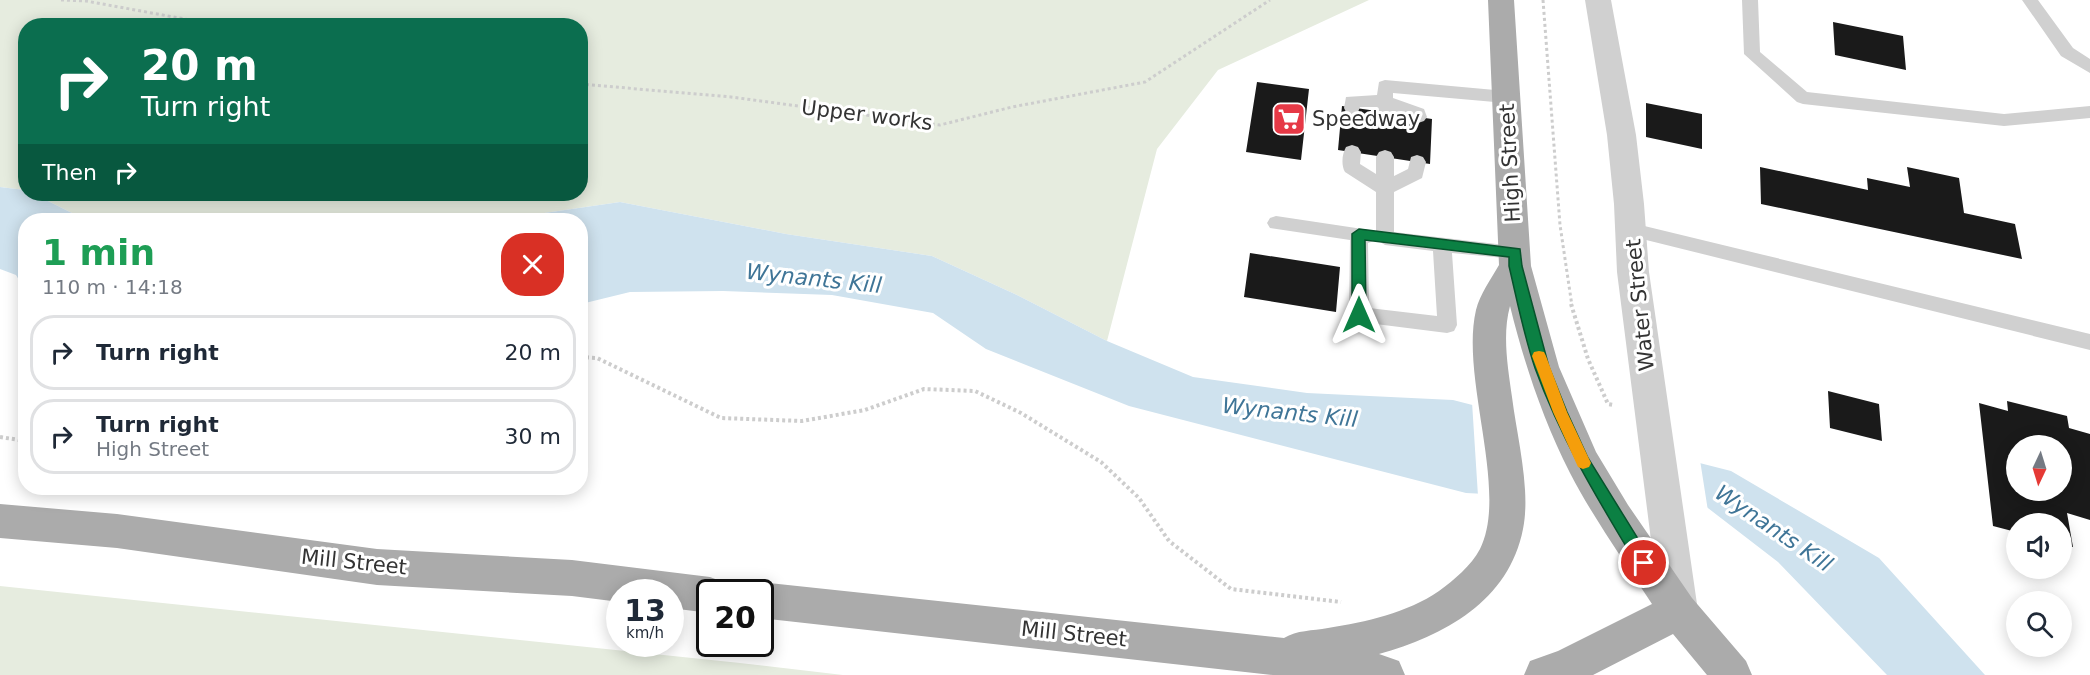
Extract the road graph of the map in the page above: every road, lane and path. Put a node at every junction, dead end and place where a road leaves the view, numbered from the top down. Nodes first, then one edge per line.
1 (61, 0) edge
2 (1270, 0) edge
3 (1501, 0) edge
4 (1543, 0) edge
5 (1598, 0) edge
6 (1750, 0) edge
7 (2030, 0) edge
8 (179, 18) edge
9 (2090, 67) edge
10 (588, 85) edge
11 (1506, 97) junction
12 (1385, 107) junction
13 (1352, 108) dead end
14 (2090, 112) edge
15 (1418, 117) dead end
16 (1352, 152) dead end
17 (1385, 157) dead end
18 (1417, 162) dead end
19 (1385, 189) junction
20 (1276, 223) dead end
21 (1632, 230) junction
22 (1359, 234) junction
23 (1385, 238) junction
24 (1442, 244) junction
25 (1515, 259) junction
26 (2090, 342) edge
27 (588, 357) edge
28 (1652, 413) junction
29 (0, 437) edge
30 (18, 440) edge
31 (0, 521) edge
32 (696, 592) edge
33 (774, 602) edge
34 (1350, 602) dead end
35 (1679, 611) junction
36 (1263, 654) junction
37 (1385, 675) edge
38 (1544, 675) edge
39 (1732, 675) edge

1 - 8 path
2 - 10 path, Upper works
3 - 11 main road, High Street
4 - 28 path
5 - 21 street, Water Street
6 - 14 lane
7 - 9 lane
11 - 12 lane
11 - 25 main road, High Street
12 - 13 lane
12 - 15 lane
16 - 19 lane
17 - 19 lane
18 - 19 lane
19 - 23 lane
20 - 22 lane
21 - 26 lane
21 - 28 street, Water Street
22 - 23 lane
22 - 24 lane
23 - 24 lane
24 - 25 lane
25 - 35 main road, High Street
25 - 36 main road
27 - 34 path
28 - 35 street, Water Street
29 - 30 path
31 - 32 main road, Mill Street
33 - 36 main road, Mill Street
35 - 38 main road
35 - 39 main road, High Street
36 - 37 main road, Mill Street

